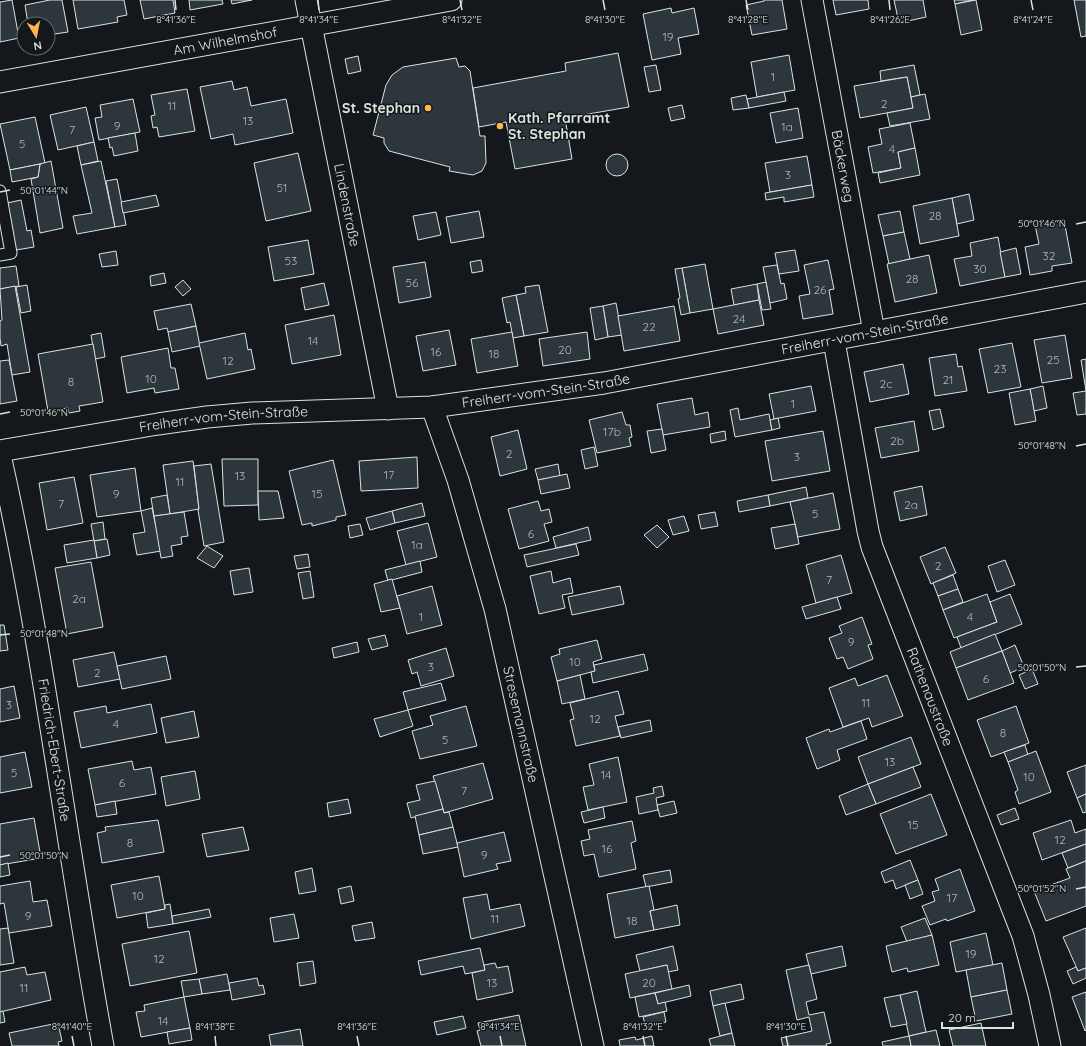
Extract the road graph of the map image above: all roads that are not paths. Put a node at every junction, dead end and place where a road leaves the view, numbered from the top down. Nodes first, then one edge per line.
1 (306, 0) edge
2 (451, 0) edge
3 (812, 0) edge
4 (312, 25) junction
5 (0, 82) edge
6 (0, 191) edge
7 (0, 255) edge
8 (1086, 292) edge
9 (874, 332) junction
10 (834, 341) junction
11 (432, 407) junction
12 (388, 409) junction
13 (0, 451) edge
14 (0, 455) edge
15 (102, 1046) edge
16 (593, 1046) edge
17 (1050, 1046) edge

1 - 4 street, Lindenstraße
2 - 4 street, Am Wilhelmshof
3 - 9 street, Bäckerweg
4 - 5 street, Am Wilhelmshof
4 - 12 street, Lindenstraße
6 - 7 lane
8 - 9 street, Freiherr-vom-Stein-Straße
9 - 10 street, Freiherr-vom-Stein-Straße
10 - 11 street, Freiherr-vom-Stein-Straße
10 - 17 street, Rathenaustraße
11 - 12 street, Freiherr-vom-Stein-Straße
11 - 16 street, Stresemannstraße
12 - 13 street, Freiherr-vom-Stein-Straße
14 - 15 street, Friedrich-Ebert-Straße

